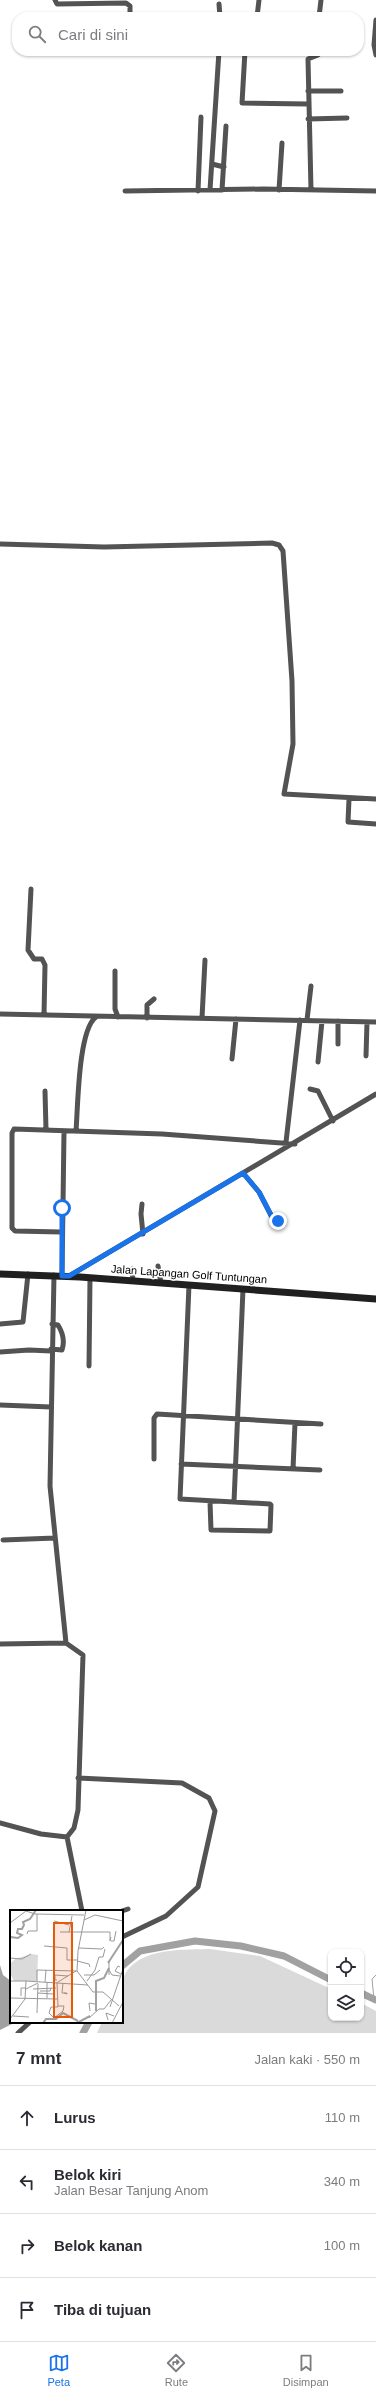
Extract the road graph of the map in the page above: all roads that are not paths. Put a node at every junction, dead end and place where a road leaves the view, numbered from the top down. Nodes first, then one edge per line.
1 (55, 0) edge
2 (259, 0) edge
3 (321, 0) edge
4 (219, 4) dead end
5 (130, 12) edge
6 (220, 12) edge
7 (258, 12) edge
8 (320, 12) edge
9 (376, 20) edge
10 (376, 55) edge
11 (219, 56) edge
12 (245, 56) edge
13 (316, 56) edge
14 (308, 91) junction
15 (341, 91) dead end
16 (308, 104) junction
17 (201, 117) dead end
18 (348, 118) dead end
19 (308, 119) junction
20 (226, 126) dead end
21 (282, 143) dead end
22 (212, 164) junction
23 (224, 166) junction
24 (210, 190) junction
25 (222, 190) junction
26 (279, 190) junction
27 (311, 190) junction
28 (376, 190) edge
29 (125, 191) dead end
30 (198, 191) junction
31 (0, 544) edge
32 (349, 798) junction
33 (376, 799) edge
34 (376, 824) edge
35 (32, 889) dead end
36 (205, 960) dead end
37 (115, 971) dead end
38 (311, 986) dead end
39 (154, 999) dead end
40 (0, 1014) edge
41 (44, 1015) junction
42 (96, 1017) junction
43 (118, 1017) junction
44 (147, 1018) junction
45 (202, 1018) junction
46 (236, 1019) junction
47 (300, 1020) junction
48 (307, 1020) junction
49 (322, 1021) junction
50 (338, 1021) junction
51 (367, 1022) junction
52 (376, 1022) edge
53 (338, 1044) dead end
54 (366, 1056) dead end
55 (232, 1059) dead end
56 (318, 1062) dead end
57 (310, 1089) dead end
58 (45, 1091) dead end
59 (376, 1094) edge
60 (333, 1121) junction
61 (46, 1130) junction
62 (76, 1131) junction
63 (64, 1132) junction
64 (286, 1142) junction
65 (295, 1144) junction
66 (243, 1173) junction
67 (142, 1204) dead end
68 (278, 1221) dead end
69 (61, 1232) junction
70 (143, 1234) junction
71 (158, 1266) dead end
72 (132, 1269) dead end
73 (0, 1274) edge
74 (28, 1274) junction
75 (54, 1276) junction
76 (66, 1276) junction
77 (90, 1278) junction
78 (133, 1281) junction
79 (161, 1283) junction
80 (189, 1285) junction
81 (243, 1289) junction
82 (376, 1299) edge
83 (0, 1324) edge
84 (52, 1324) junction
85 (51, 1350) junction
86 (0, 1352) edge
87 (88, 1366) dead end
88 (0, 1405) edge
89 (51, 1407) junction
90 (183, 1417) junction
91 (237, 1419) junction
92 (294, 1423) junction
93 (321, 1424) dead end
94 (154, 1460) dead end
95 (182, 1464) junction
96 (236, 1466) junction
97 (293, 1468) junction
98 (320, 1470) dead end
99 (210, 1502) junction
100 (234, 1502) junction
101 (55, 1538) junction
102 (3, 1540) dead end
103 (66, 1643) junction
104 (0, 1644) edge
105 (78, 1778) junction
106 (0, 1823) edge
107 (67, 1837) junction
108 (128, 1909) dead end
109 (82, 1910) edge
110 (123, 1911) edge
111 (123, 1937) edge
112 (29, 2023) edge
113 (18, 2033) edge

1 - 5 street
2 - 7 street
3 - 8 street
4 - 6 street
9 - 10 street
11 - 22 street
12 - 16 street
13 - 14 street
14 - 15 street
14 - 16 street
16 - 19 street
17 - 30 street
18 - 19 street
19 - 27 street
20 - 23 street
21 - 26 street
22 - 23 street
22 - 24 street
23 - 25 street
24 - 25 street
24 - 30 street
25 - 26 street
26 - 27 street
27 - 28 street
29 - 30 street
31 - 32 street
32 - 33 street
32 - 34 street
35 - 41 street
36 - 45 street
37 - 43 street
38 - 48 street
39 - 44 street
40 - 41 street
41 - 42 street
42 - 43 street
42 - 62 street
43 - 44 street
44 - 45 street
45 - 46 street
46 - 47 street
46 - 55 street
47 - 48 street
47 - 64 street
48 - 49 street
49 - 50 street
49 - 56 street
50 - 51 street
50 - 53 street
51 - 52 street
51 - 54 street
57 - 60 street
58 - 61 street
59 - 60 street
60 - 65 street
61 - 63 street
61 - 69 street
62 - 63 street
62 - 64 street
63 - 69 street
64 - 65 street
65 - 66 street
66 - 68 street
66 - 70 street
67 - 70 street
69 - 76 street
70 - 76 street
71 - 79 street
72 - 78 street
73 - 74 street, Jalan Lapangan Golf Tuntungan
74 - 75 street, Jalan Lapangan Golf Tuntungan
74 - 83 street
75 - 76 street, Jalan Lapangan Golf Tuntungan
75 - 84 street
76 - 77 street, Jalan Lapangan Golf Tuntungan
77 - 78 street, Jalan Lapangan Golf Tuntungan
77 - 87 street
78 - 79 street, Jalan Lapangan Golf Tuntungan
79 - 80 street, Jalan Lapangan Golf Tuntungan
80 - 81 street, Jalan Lapangan Golf Tuntungan
80 - 90 street
81 - 82 street, Jalan Lapangan Golf Tuntungan
81 - 91 street
84 - 85 street
84 - 85 street
85 - 86 street
85 - 89 street
88 - 89 street
89 - 101 street
90 - 91 street
90 - 94 street
90 - 95 street
91 - 92 street
91 - 96 street
92 - 93 street
92 - 97 street
95 - 96 street
95 - 99 street
96 - 97 street
96 - 100 street
97 - 98 street
99 - 100 street
99 - 100 street
101 - 102 street
101 - 103 street
103 - 104 street
103 - 105 street
105 - 107 street
105 - 111 street
106 - 107 street
107 - 109 street
108 - 110 street
112 - 113 street

